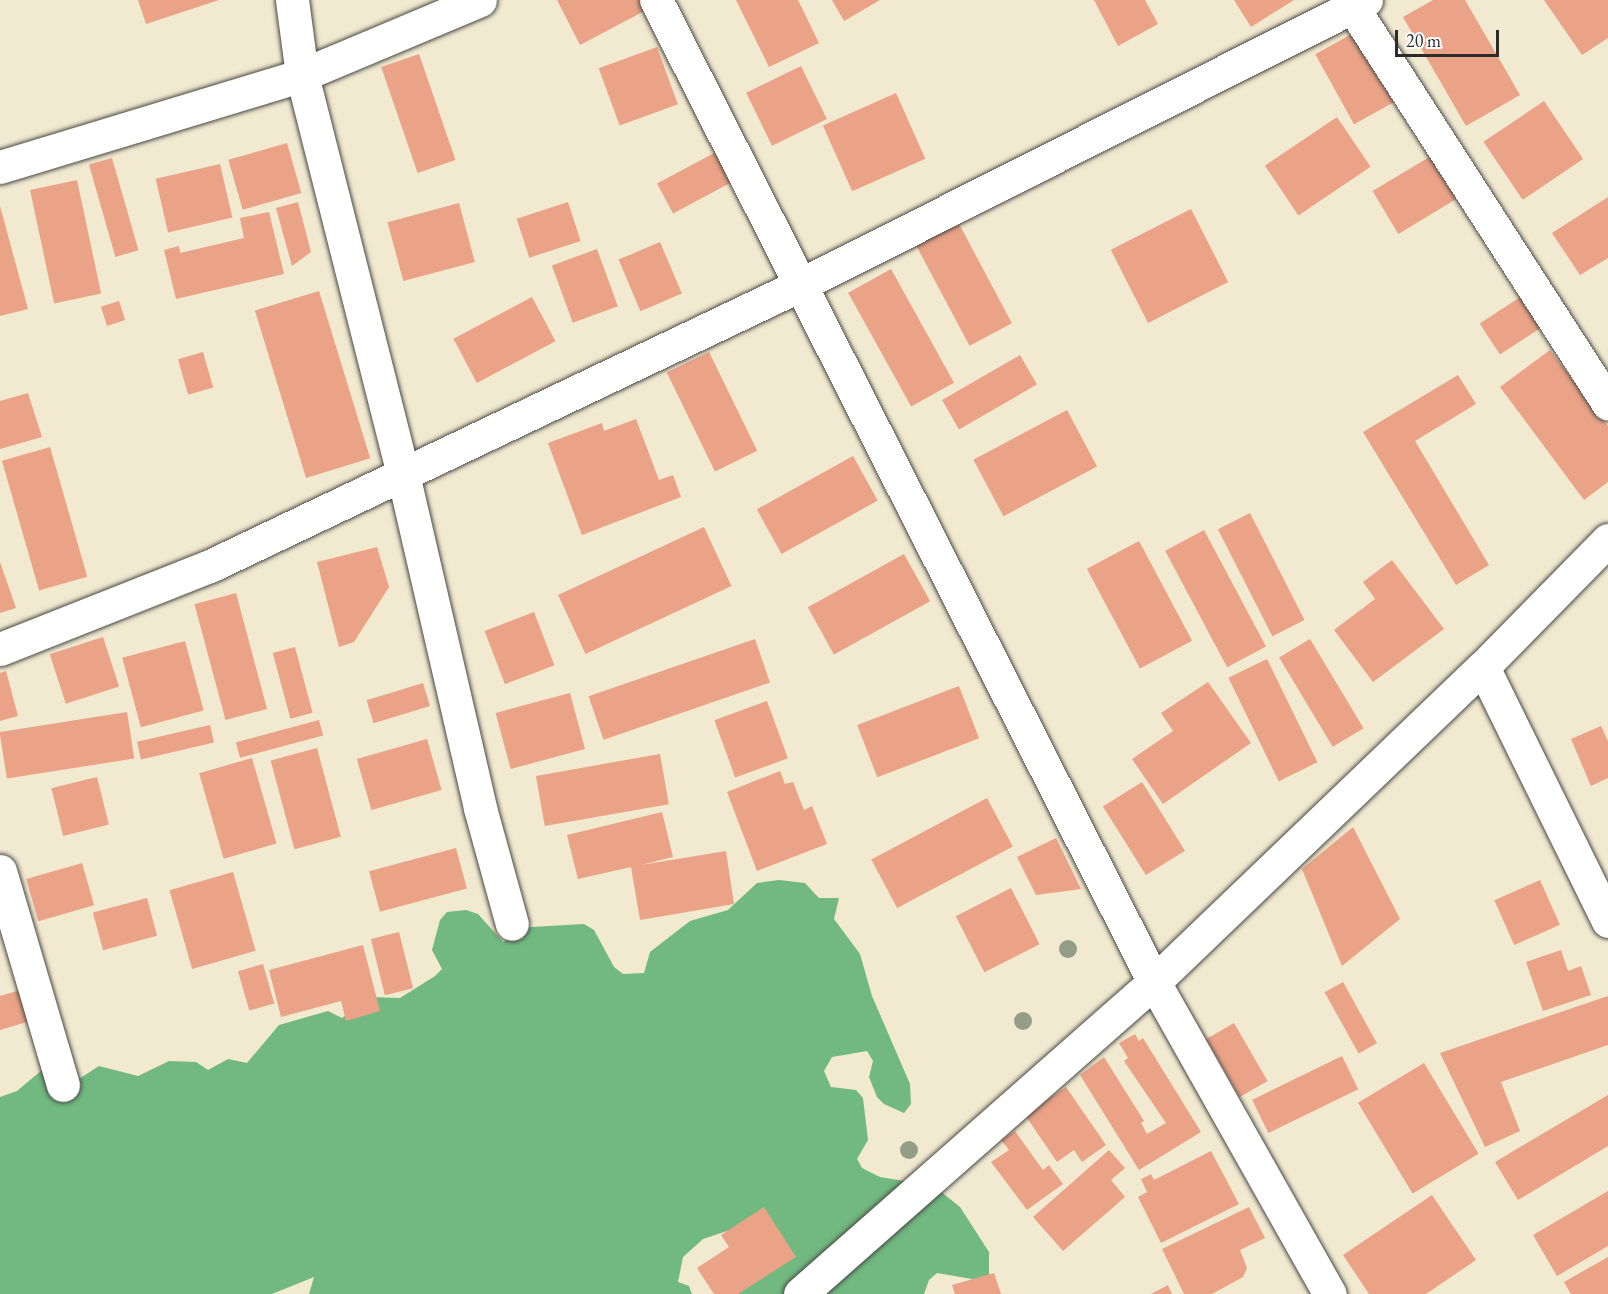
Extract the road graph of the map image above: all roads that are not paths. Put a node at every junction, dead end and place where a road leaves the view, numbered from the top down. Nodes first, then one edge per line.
1 (292, 0) edge
2 (480, 0) edge
3 (656, 0) edge
4 (1356, 2) edge
5 (302, 75) junction
6 (0, 167) edge
7 (798, 286) junction
8 (1608, 404) edge
9 (403, 474) junction
10 (1608, 540) edge
11 (0, 649) edge
12 (1483, 668) junction
13 (0, 871) edge
14 (1608, 921) edge
15 (512, 924) dead end
16 (1154, 982) junction
17 (63, 1084) dead end
18 (800, 1294) edge
19 (1330, 1294) edge

1 - 5 street
2 - 5 street
3 - 7 street
4 - 7 street
4 - 8 street
5 - 6 street
5 - 9 street
7 - 9 street
7 - 16 street
9 - 11 street
9 - 15 street
10 - 12 street
12 - 14 street
12 - 16 street
13 - 17 street
16 - 18 street
16 - 19 street

